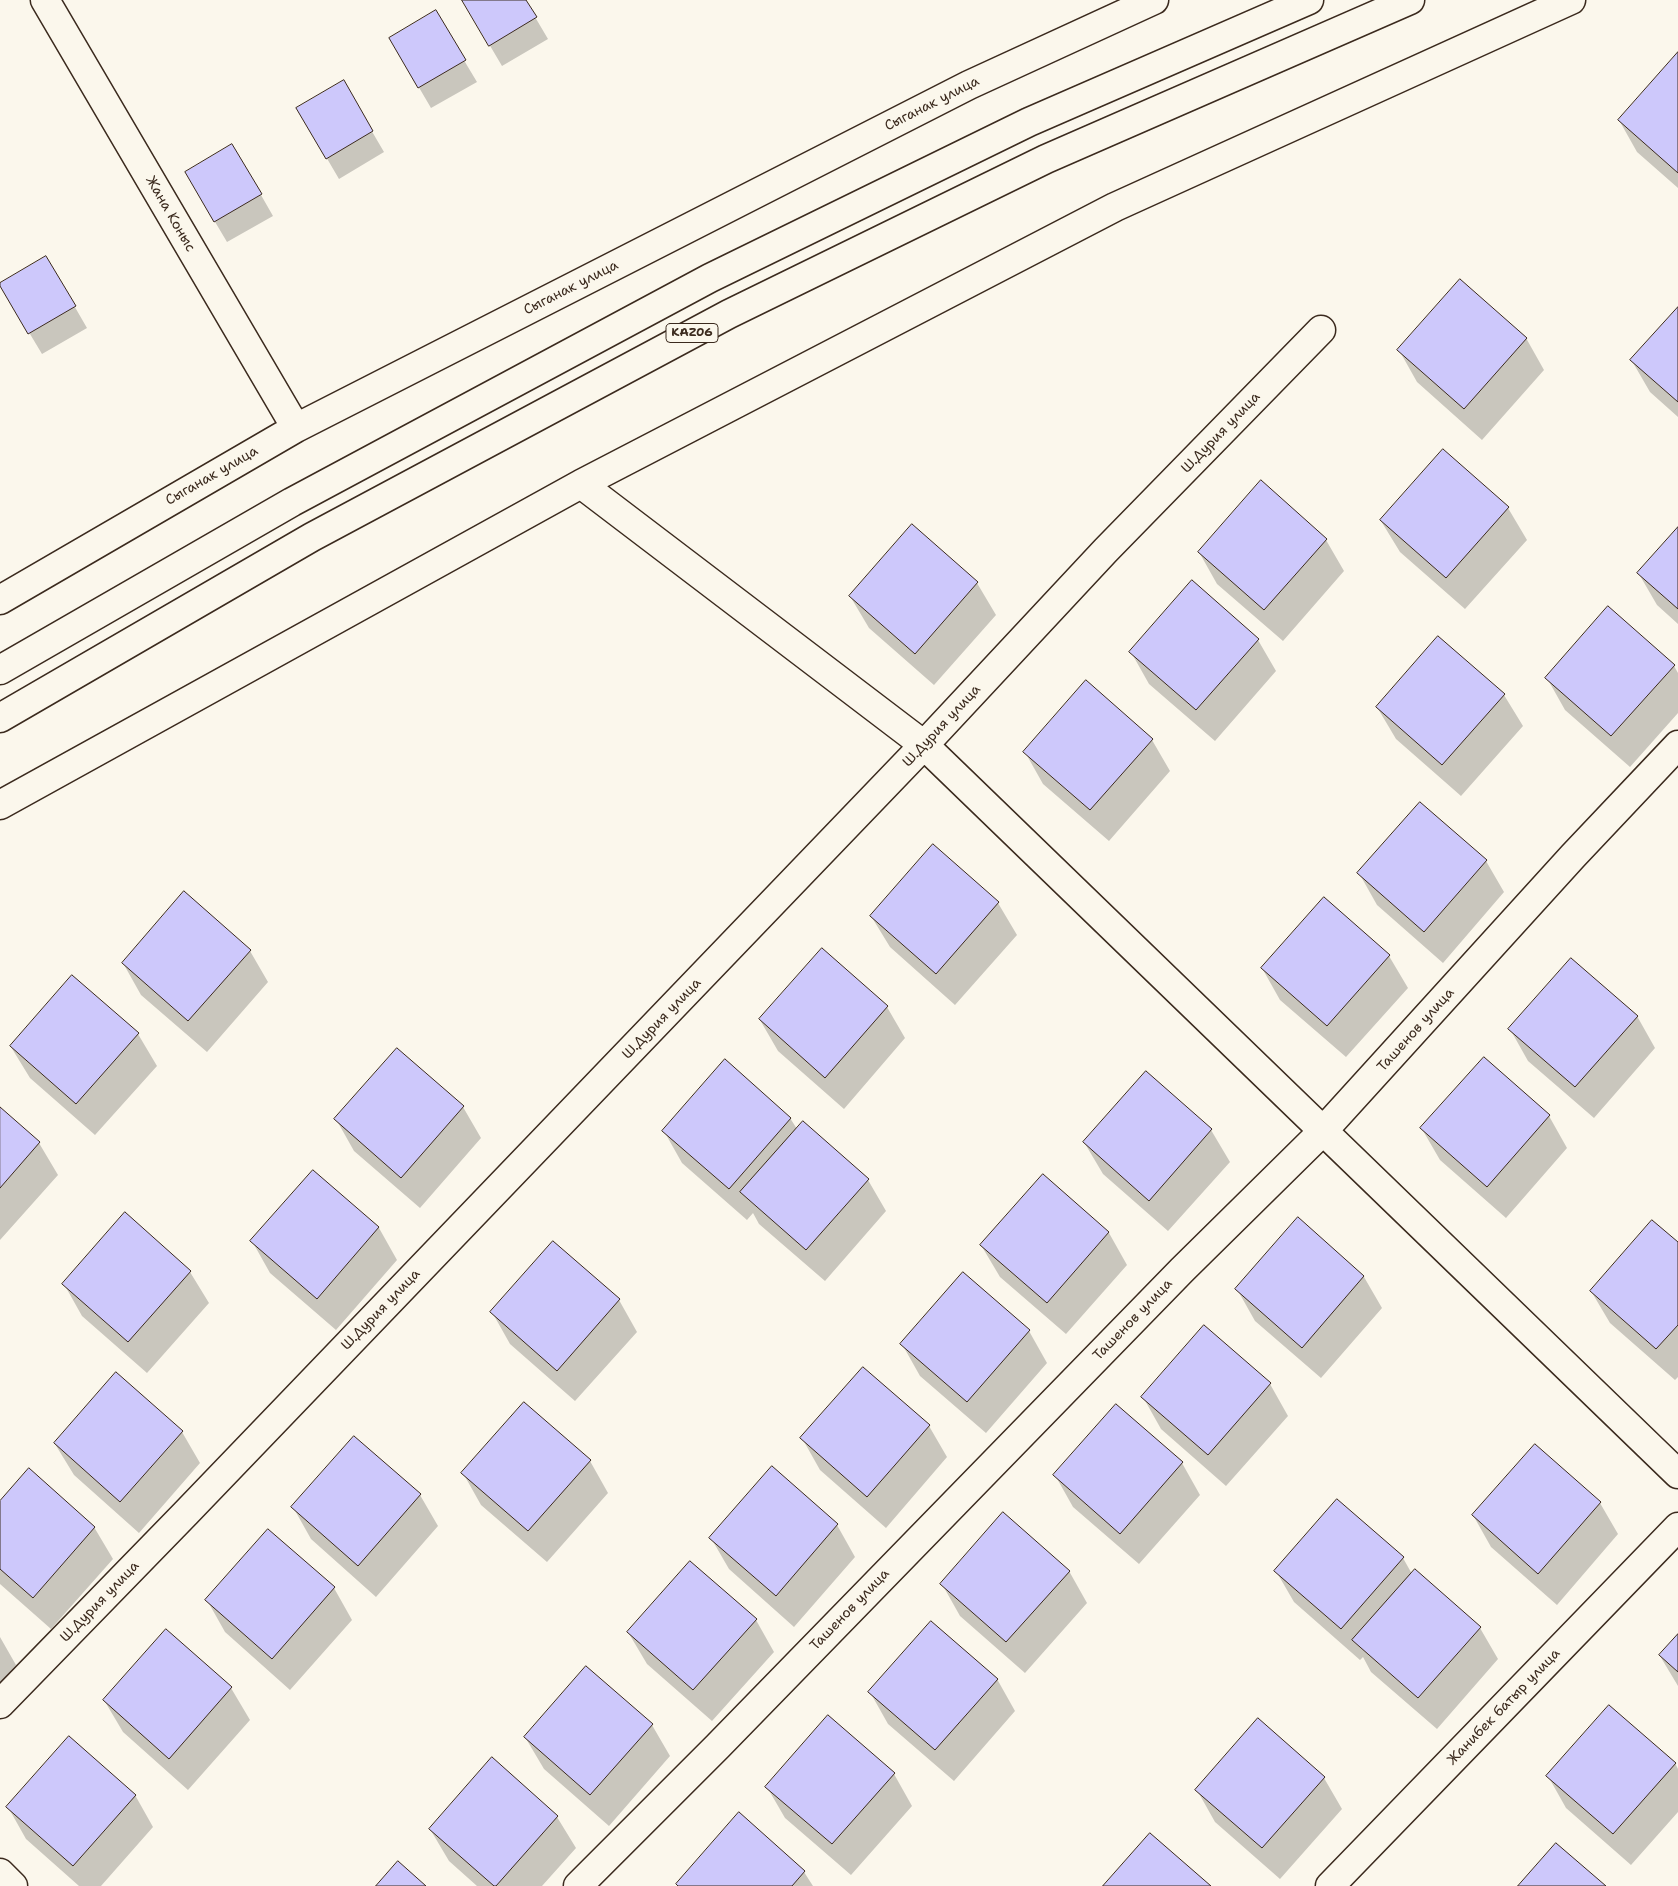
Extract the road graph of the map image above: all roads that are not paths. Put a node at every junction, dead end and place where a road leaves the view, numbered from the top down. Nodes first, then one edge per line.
1 (45, 0) edge
2 (1154, 0) edge
3 (1309, 0) edge
4 (1410, 0) edge
5 (1571, 0) edge
6 (1321, 330) dead end
7 (296, 428) junction
8 (581, 484) junction
9 (0, 600) edge
10 (0, 670) edge
11 (0, 718) edge
12 (1678, 745) edge
13 (924, 746) junction
14 (0, 805) edge
15 (1324, 1131) junction
16 (1678, 1474) edge
17 (1678, 1527) edge
18 (0, 1704) edge
19 (0, 1873) edge
20 (13, 1886) edge
21 (578, 1886) edge
22 (1330, 1886) edge

1 - 7 main road, Жана Коныс
2 - 7 main road, Сыганак улица
3 - 10 main road, KАZ06
4 - 11 main road, KАZ06
5 - 8 main road
6 - 13 main road, Ш.Дурия улица
7 - 9 main road, Сыганак улица
8 - 13 main road
8 - 14 main road
12 - 15 main road, Ташенов улица
13 - 15 main road
13 - 18 main road, Ш.Дурия улица
15 - 16 main road
15 - 21 main road, Ташенов улица
17 - 22 main road, Жанибек батыр улица
19 - 20 main road

